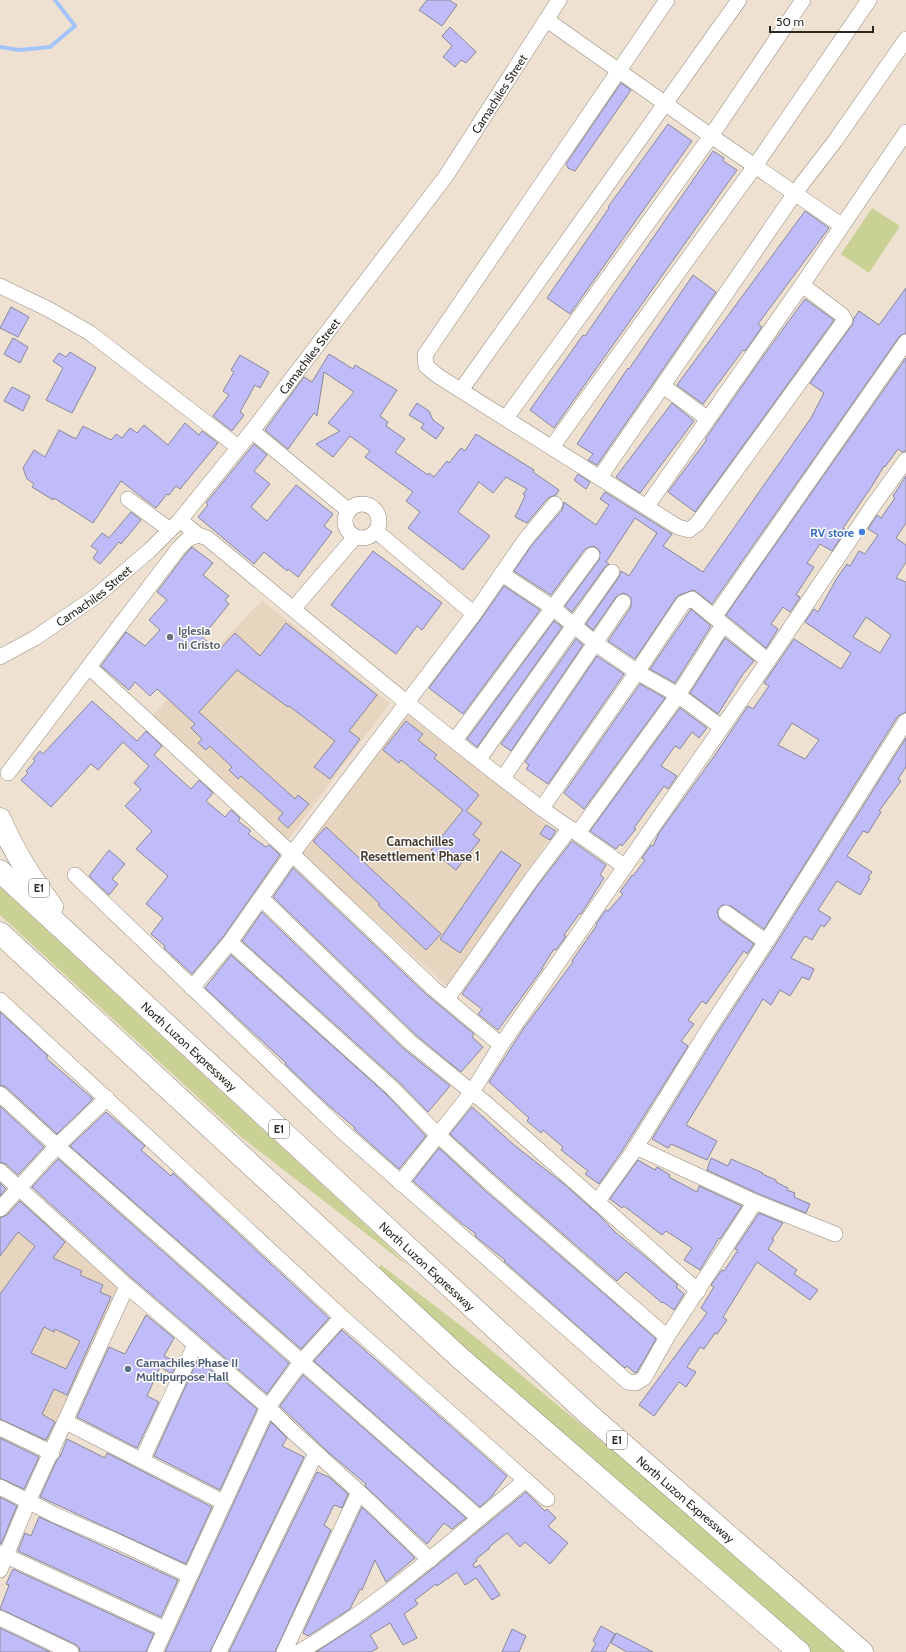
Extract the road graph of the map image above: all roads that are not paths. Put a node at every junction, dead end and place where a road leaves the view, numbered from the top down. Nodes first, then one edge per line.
1 (559, 0) edge
2 (667, 0) edge
3 (738, 0) edge
4 (803, 0) edge
5 (869, 0) edge
6 (547, 20) junction
7 (906, 39) edge
8 (618, 70) junction
9 (666, 104) junction
10 (906, 132) edge
11 (711, 136) junction
12 (755, 166) junction
13 (795, 193) junction
14 (841, 225) junction
15 (802, 285) junction
16 (0, 286) edge
17 (906, 342) edge
18 (663, 386) junction
19 (461, 390) junction
20 (506, 418) junction
21 (708, 419) junction
22 (252, 431) junction
23 (238, 447) junction
24 (552, 447) junction
25 (906, 460) edge
26 (600, 477) junction
27 (128, 499) dead end
28 (555, 504) dead end
29 (647, 506) junction
30 (349, 511) junction
31 (175, 525) junction
32 (376, 531) junction
33 (198, 534) junction
34 (355, 537) junction
35 (592, 555) dead end
36 (612, 572) dead end
37 (502, 574) junction
38 (623, 602) dead end
39 (552, 608) junction
40 (293, 609) junction
41 (474, 614) junction
42 (719, 621) junction
43 (573, 626) junction
44 (594, 643) junction
45 (1, 657) edge
46 (768, 661) junction
47 (89, 667) junction
48 (637, 672) junction
49 (678, 695) junction
50 (406, 702) junction
51 (906, 721) edge
52 (721, 727) junction
53 (455, 740) junction
54 (479, 759) junction
55 (8, 773) dead end
56 (503, 778) junction
57 (542, 808) junction
58 (0, 819) edge
59 (574, 831) junction
60 (292, 854) junction
61 (625, 867) junction
62 (0, 871) edge
63 (75, 876) dead end
64 (262, 899) junction
65 (726, 913) dead end
66 (0, 933) edge
67 (230, 942) junction
68 (766, 942) junction
69 (86, 952) junction
70 (192, 988) junction
71 (447, 999) junction
72 (0, 1000) edge
73 (501, 1045) junction
74 (472, 1092) junction
75 (0, 1094) edge
76 (107, 1098) junction
77 (438, 1135) junction
78 (57, 1146) junction
79 (636, 1147) junction
80 (0, 1171) edge
81 (400, 1183) junction
82 (19, 1188) junction
83 (597, 1202) junction
84 (755, 1202) junction
85 (0, 1209) edge
86 (835, 1234) dead end
87 (127, 1286) junction
88 (698, 1291) junction
89 (342, 1317) junction
90 (667, 1337) junction
91 (195, 1345) junction
92 (302, 1361) junction
93 (268, 1407) junction
94 (66, 1422) junction
95 (0, 1428) edge
96 (52, 1453) junction
97 (316, 1453) junction
98 (142, 1460) junction
99 (526, 1480) junction
100 (0, 1487) edge
101 (359, 1492) junction
102 (547, 1499) dead end
103 (28, 1502) junction
104 (223, 1502) junction
105 (479, 1518) junction
106 (3, 1554) edge
107 (430, 1560) junction
108 (0, 1570) edge
109 (189, 1576) junction
110 (0, 1618) edge
111 (165, 1629) junction
112 (71, 1652) edge
113 (155, 1652) edge
114 (219, 1652) edge
115 (284, 1652) edge
116 (300, 1652) edge
117 (798, 1652) edge
118 (862, 1652) edge

1 - 6 street, Camachiles Street
2 - 8 street
3 - 9 street
4 - 11 street
5 - 12 street
6 - 8 street
6 - 22 street, Camachiles Street
7 - 13 street
8 - 9 street
8 - 19 street
9 - 11 street
9 - 19 street
10 - 14 street
11 - 12 street
11 - 20 street
12 - 13 street
12 - 24 street
13 - 14 street
13 - 18 street
14 - 15 street
15 - 21 street
15 - 29 street
16 - 23 street
17 - 42 street
18 - 21 street
18 - 26 street
19 - 20 street
20 - 24 street
21 - 29 street
22 - 23 street, Camachiles Street
22 - 30 street
23 - 31 street, Camachiles Street
24 - 26 street
25 - 46 street
26 - 29 street
27 - 31 street
28 - 37 street
30 - 32 street
30 - 34 street
31 - 33 street
31 - 45 street, Camachiles Street
32 - 34 street
32 - 41 street
33 - 40 street
33 - 47 street
34 - 40 street
35 - 39 street
36 - 43 street
37 - 39 street
37 - 41 street
38 - 44 street
39 - 43 street
39 - 53 street
40 - 50 street
41 - 50 street
42 - 46 street
42 - 48 street
42 - 49 street
43 - 44 street
43 - 54 street
44 - 48 street
44 - 56 street
46 - 52 street
47 - 55 street
47 - 60 street
48 - 49 street
48 - 57 street
49 - 52 street
49 - 59 street
50 - 53 street
50 - 60 street
51 - 68 street
52 - 61 street
53 - 54 street
54 - 56 street
56 - 57 street
57 - 59 street
58 - 69 highway, E1
59 - 61 street
59 - 71 street
60 - 64 street
60 - 71 street
61 - 73 street
62 - 69 highway, North Luzon Expressway / E1
63 - 70 street
64 - 67 street
64 - 74 street
65 - 68 street
66 - 117 highway
67 - 70 street
67 - 77 street
68 - 79 street
69 - 118 highway, North Luzon Expressway / E1
70 - 81 street
71 - 73 street
72 - 76 street
73 - 74 street
74 - 77 street
74 - 83 street
75 - 78 street
76 - 78 street
76 - 89 street
77 - 81 street
77 - 90 street
78 - 82 street
78 - 92 street
79 - 83 street
79 - 84 street
80 - 82 street
81 - 90 street
82 - 85 street
82 - 87 street
83 - 88 street
84 - 86 street
84 - 88 street
87 - 91 street
87 - 94 street
88 - 90 street
89 - 92 street
89 - 99 street
91 - 93 street
91 - 98 street
92 - 93 street
92 - 105 street
93 - 97 street
93 - 104 street
94 - 96 street
94 - 98 street
95 - 96 street
96 - 103 street
97 - 101 street
97 - 114 street
98 - 104 street
99 - 102 street
99 - 105 street
100 - 103 street
101 - 107 street
101 - 115 street
103 - 106 street
103 - 109 street
104 - 109 street
105 - 107 street
106 - 108 street
106 - 111 street
107 - 116 street
109 - 111 street
110 - 112 street
111 - 113 street

